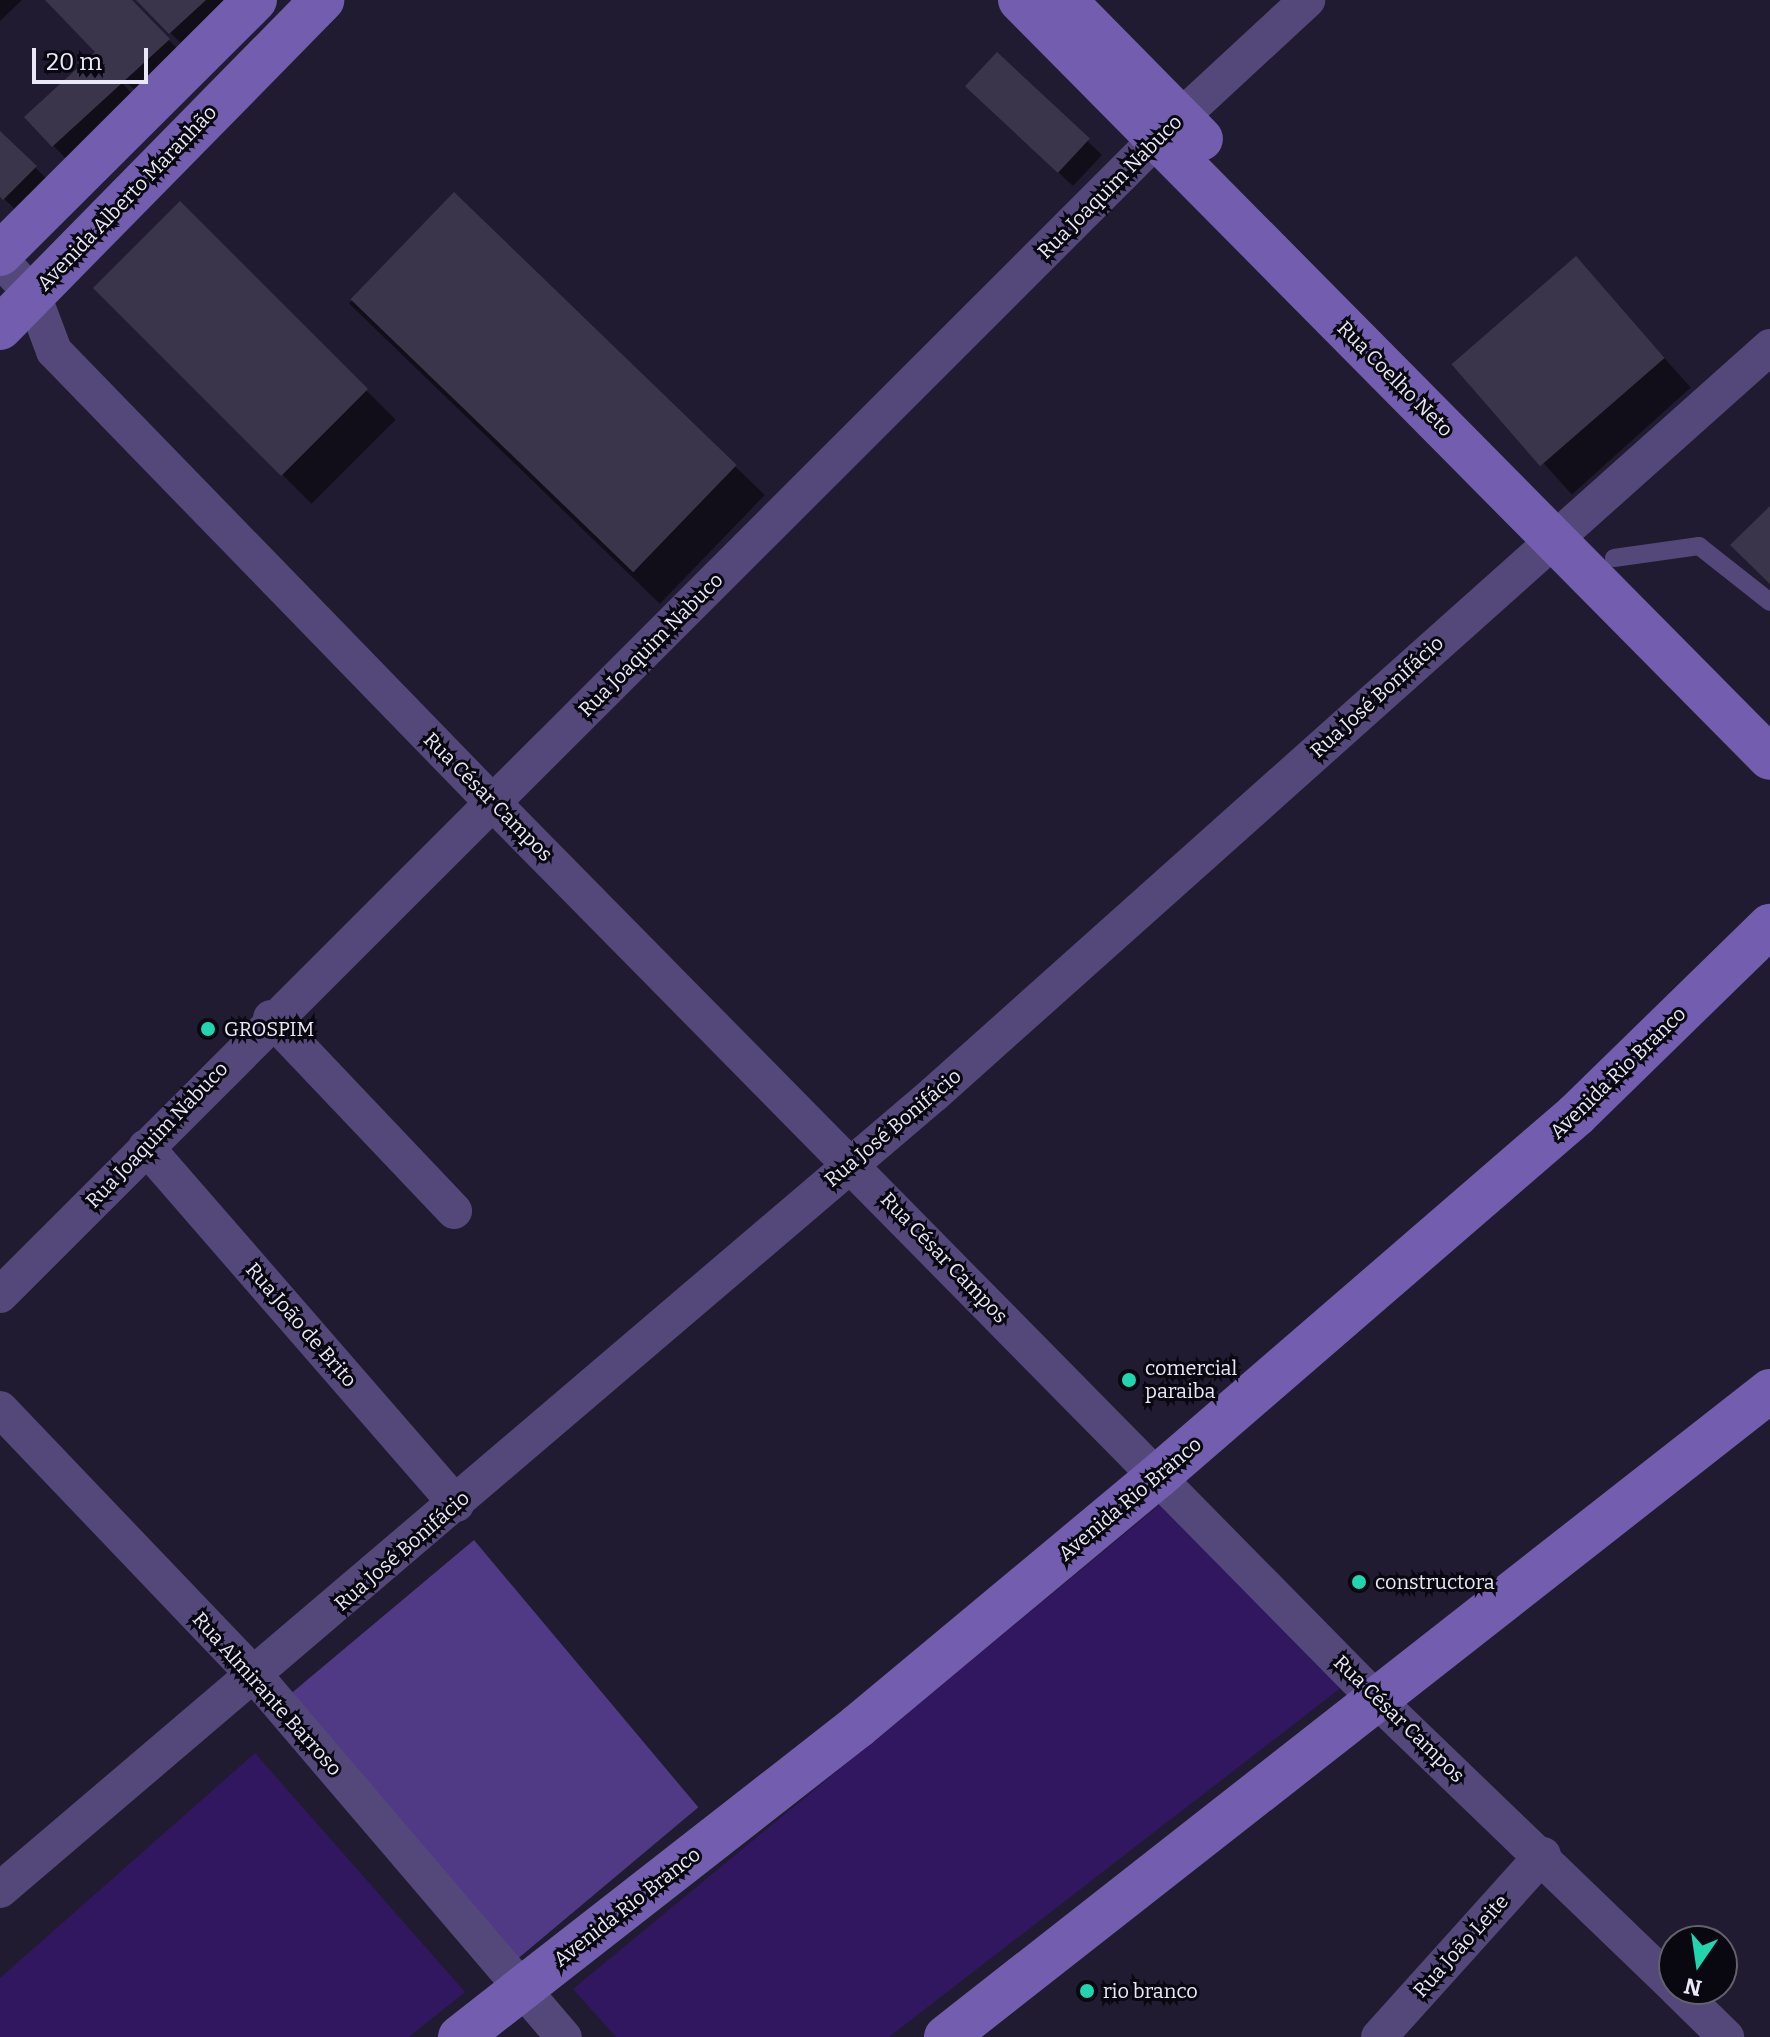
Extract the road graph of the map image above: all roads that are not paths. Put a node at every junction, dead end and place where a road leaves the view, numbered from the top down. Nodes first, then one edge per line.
1 (254, 0) edge
2 (322, 0) edge
3 (1020, 0) edge
4 (1064, 0) edge
5 (1307, 0) edge
6 (287, 35) junction
7 (1168, 128) junction
8 (0, 256) edge
9 (33, 295) junction
10 (0, 331) edge
11 (1770, 347) edge
12 (54, 351) junction
13 (1565, 530) junction
14 (1614, 558) junction
15 (1770, 602) edge
16 (1770, 716) edge
17 (1770, 758) edge
18 (492, 802) junction
19 (1770, 926) edge
20 (271, 1018) junction
21 (146, 1147) junction
22 (851, 1162) junction
23 (454, 1211) dead end
24 (0, 1295) edge
25 (1770, 1391) edge
26 (0, 1409) edge
27 (1157, 1477) junction
28 (456, 1504) junction
29 (256, 1677) junction
30 (1379, 1702) junction
31 (1543, 1855) junction
32 (0, 1890) edge
33 (1658, 1969) edge
34 (523, 1988) junction
35 (1694, 2005) edge
36 (460, 2037) edge
37 (564, 2037) edge
38 (946, 2037) edge
39 (1379, 2037) edge
40 (1726, 2037) edge

1 - 6 main road
1 - 8 main road
2 - 6 main road, Avenida Alberto Maranhão
3 - 7 main road, Rua Coelho Neto
4 - 7 main road, Rua Coelho Neto
5 - 7 street, Rua Joaquim Nabuco
6 - 9 main road, Avenida Alberto Maranhão
7 - 13 main road, Rua Coelho Neto
7 - 18 street, Rua Joaquim Nabuco
8 - 9 street, Rua César Campos
9 - 10 main road, Avenida Alberto Maranhão
9 - 12 street, Rua César Campos
10 - 12 street, Rua César Campos
11 - 13 street, Rua José Bonifácio
12 - 18 street, Rua César Campos
13 - 14 main road, Rua Coelho Neto
13 - 17 main road, Rua Coelho Neto
13 - 22 street, Rua José Bonifácio
14 - 15 lane
14 - 16 main road, Rua Coelho Neto
18 - 20 street, Rua Joaquim Nabuco
18 - 22 street, Rua César Campos
19 - 27 main road, Avenida Rio Branco
20 - 21 street, Rua Joaquim Nabuco
20 - 23 street
21 - 24 street, Rua Joaquim Nabuco
21 - 28 street, Rua João de Brito
22 - 27 street, Rua César Campos
22 - 28 street, Rua José Bonifácio
25 - 30 main road
26 - 29 street, Rua Almirante Barroso
27 - 30 street, Rua César Campos
27 - 34 main road, Avenida Rio Branco
28 - 29 street, Rua José Bonifácio
29 - 32 street, Rua José Bonifácio
29 - 34 street, Rua Almirante Barroso
30 - 31 street, Rua César Campos
30 - 38 main road
31 - 33 street, Rua César Campos
31 - 39 street, Rua João Leite
34 - 36 main road, Avenida Rio Branco
34 - 37 street, Rua Almirante Barroso
35 - 40 street, Rua César Campos

